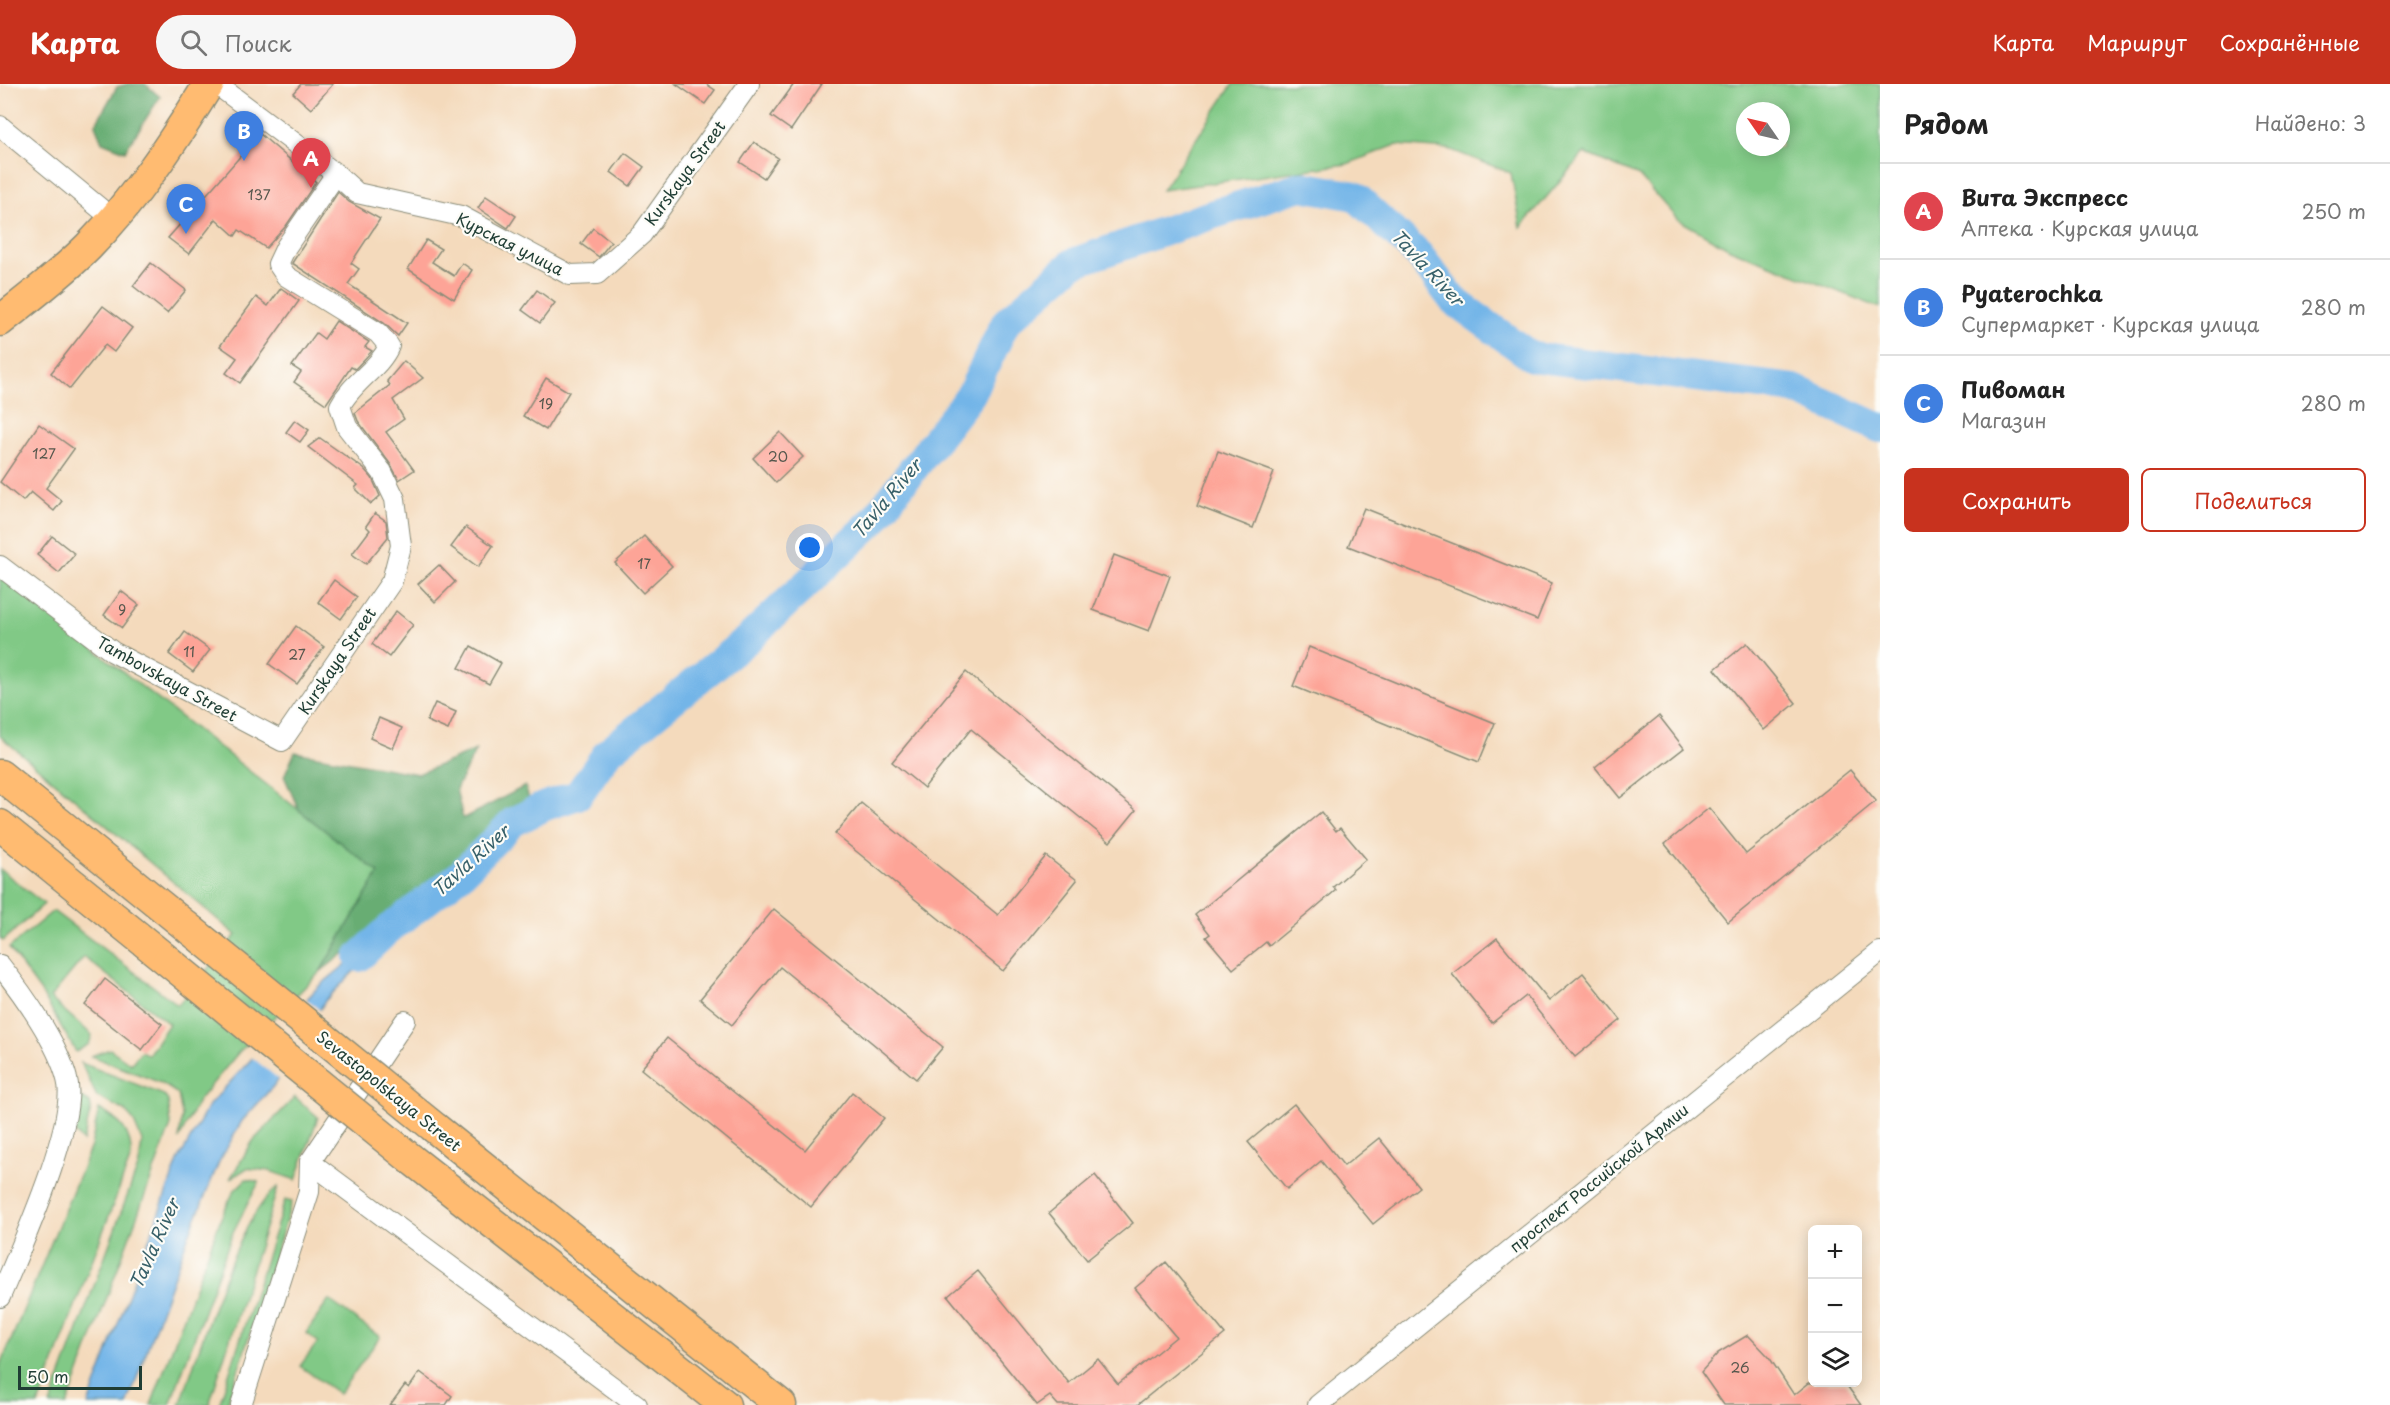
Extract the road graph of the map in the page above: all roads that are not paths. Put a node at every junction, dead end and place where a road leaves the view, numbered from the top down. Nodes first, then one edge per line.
1 (216, 84) edge
2 (749, 84) edge
3 (222, 91) edge
4 (0, 126) edge
5 (336, 174) junction
6 (113, 219) junction
7 (0, 321) edge
8 (0, 566) edge
9 (282, 741) joint
10 (0, 775) edge
11 (0, 825) edge
12 (1880, 952) edge
13 (0, 965) edge
14 (405, 1021) dead end
15 (310, 1162) junction
16 (0, 1297) edge
17 (719, 1403) edge
18 (242, 1405) edge
19 (637, 1405) edge
20 (781, 1405) edge
21 (1318, 1405) edge

1 - 3 street
2 - 5 street, Kurskaya Street
3 - 5 street
3 - 6 main road
4 - 6 street
5 - 9 street, Kurskaya Street
6 - 7 main road
8 - 9 street, Tambovskaya Street
10 - 20 main road, Sevastopolskaya Street, bridge
11 - 17 main road, bridge
12 - 21 street, проспект Российской Армии
13 - 16 street
14 - 15 street
15 - 18 street
15 - 19 street

